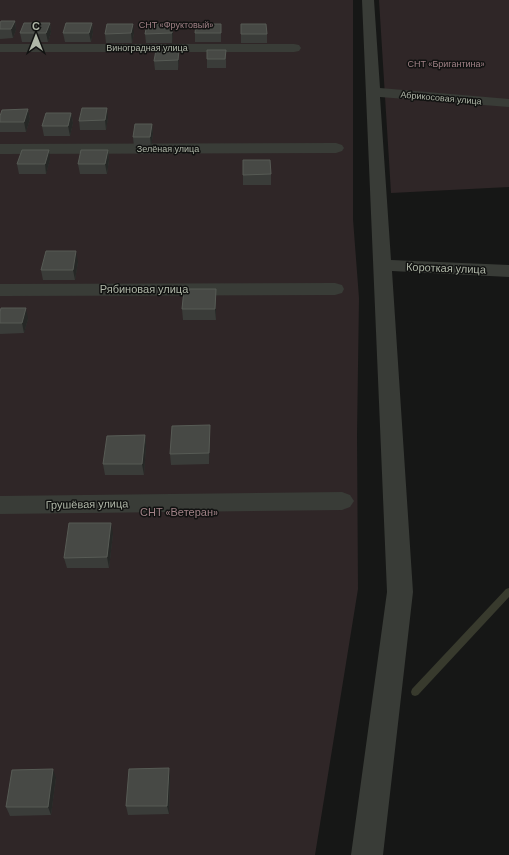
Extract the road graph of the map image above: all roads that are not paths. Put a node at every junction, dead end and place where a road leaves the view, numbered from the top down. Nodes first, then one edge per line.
1 (368, 0) edge
2 (0, 50) edge
3 (294, 50) dead end
4 (373, 92) junction
5 (509, 103) edge
6 (336, 148) dead end
7 (0, 149) edge
8 (382, 266) junction
9 (509, 270) edge
10 (335, 289) dead end
11 (0, 290) edge
12 (342, 501) dead end
13 (0, 505) edge
14 (367, 855) edge

1 - 4 street
2 - 3 street
4 - 5 street, Абрикосовая улица
4 - 8 street
6 - 7 street, Зелёная улица
8 - 9 street, Короткая улица
8 - 14 street
10 - 11 street, Рябиновая улица
12 - 13 street, Грушёвая улица

